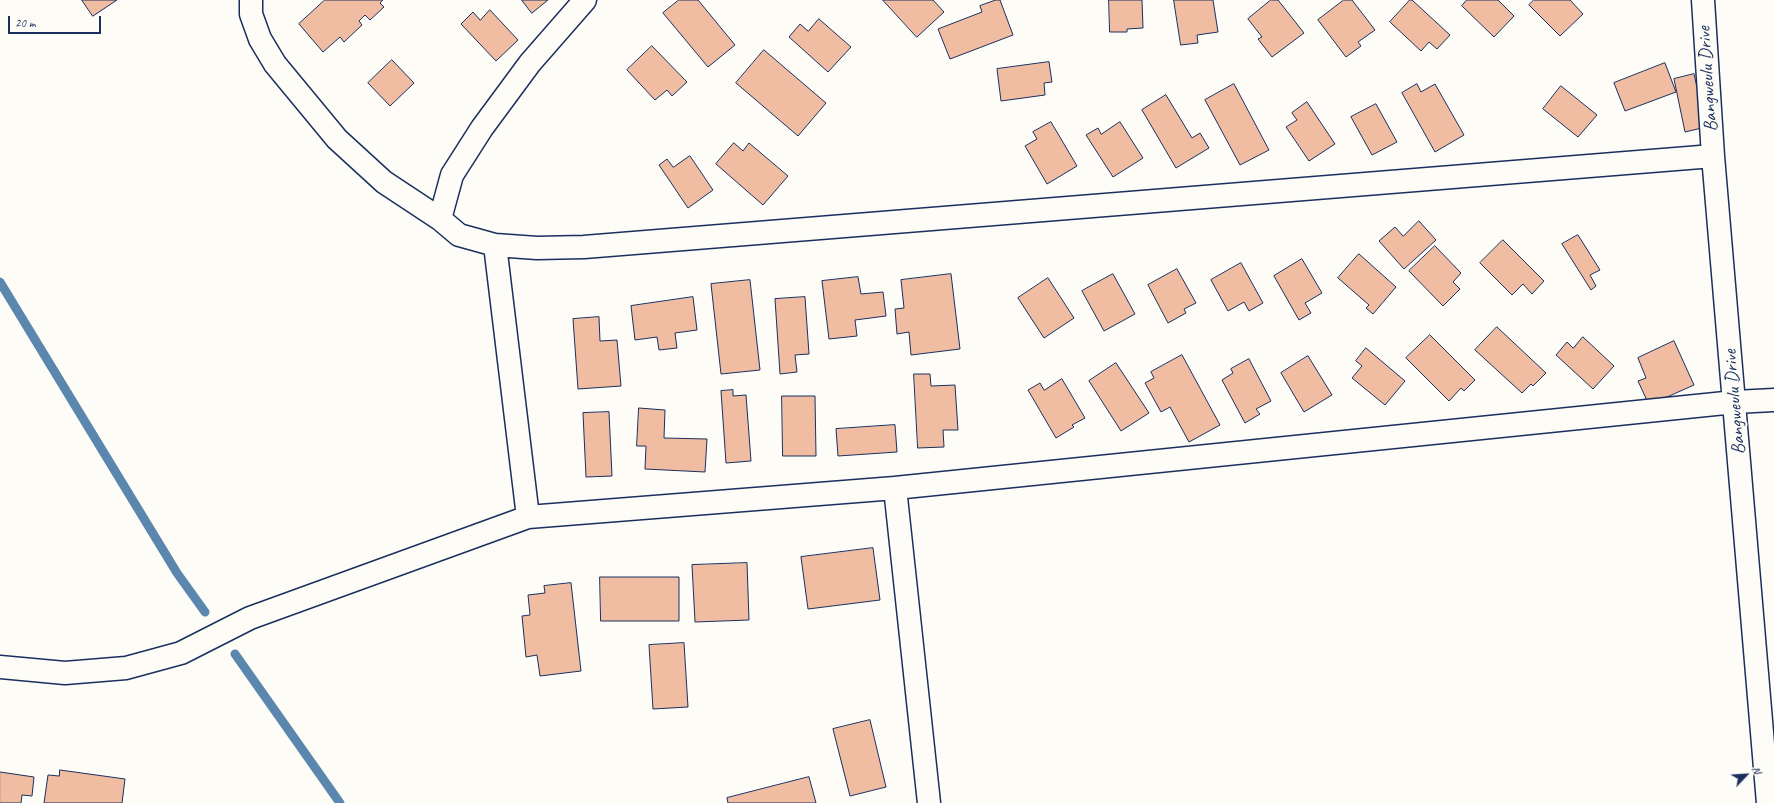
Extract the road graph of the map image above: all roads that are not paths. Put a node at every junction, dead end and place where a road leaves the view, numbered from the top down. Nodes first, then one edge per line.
1 (252, 0) edge
2 (585, 0) edge
3 (1703, 0) edge
4 (1713, 156) junction
5 (440, 219) junction
6 (495, 245) junction
7 (1774, 400) edge
8 (1735, 402) junction
9 (895, 488) junction
10 (528, 517) junction
11 (0, 667) edge
12 (929, 803) edge
13 (1768, 803) edge

1 - 5 street
2 - 5 street
3 - 4 street, Bangweulu Drive
4 - 6 street
4 - 8 street, Bangweulu Drive
5 - 6 street
6 - 10 street
7 - 8 street
8 - 9 street
8 - 13 street, Bangweulu Drive
9 - 10 street
9 - 12 street
10 - 11 street

